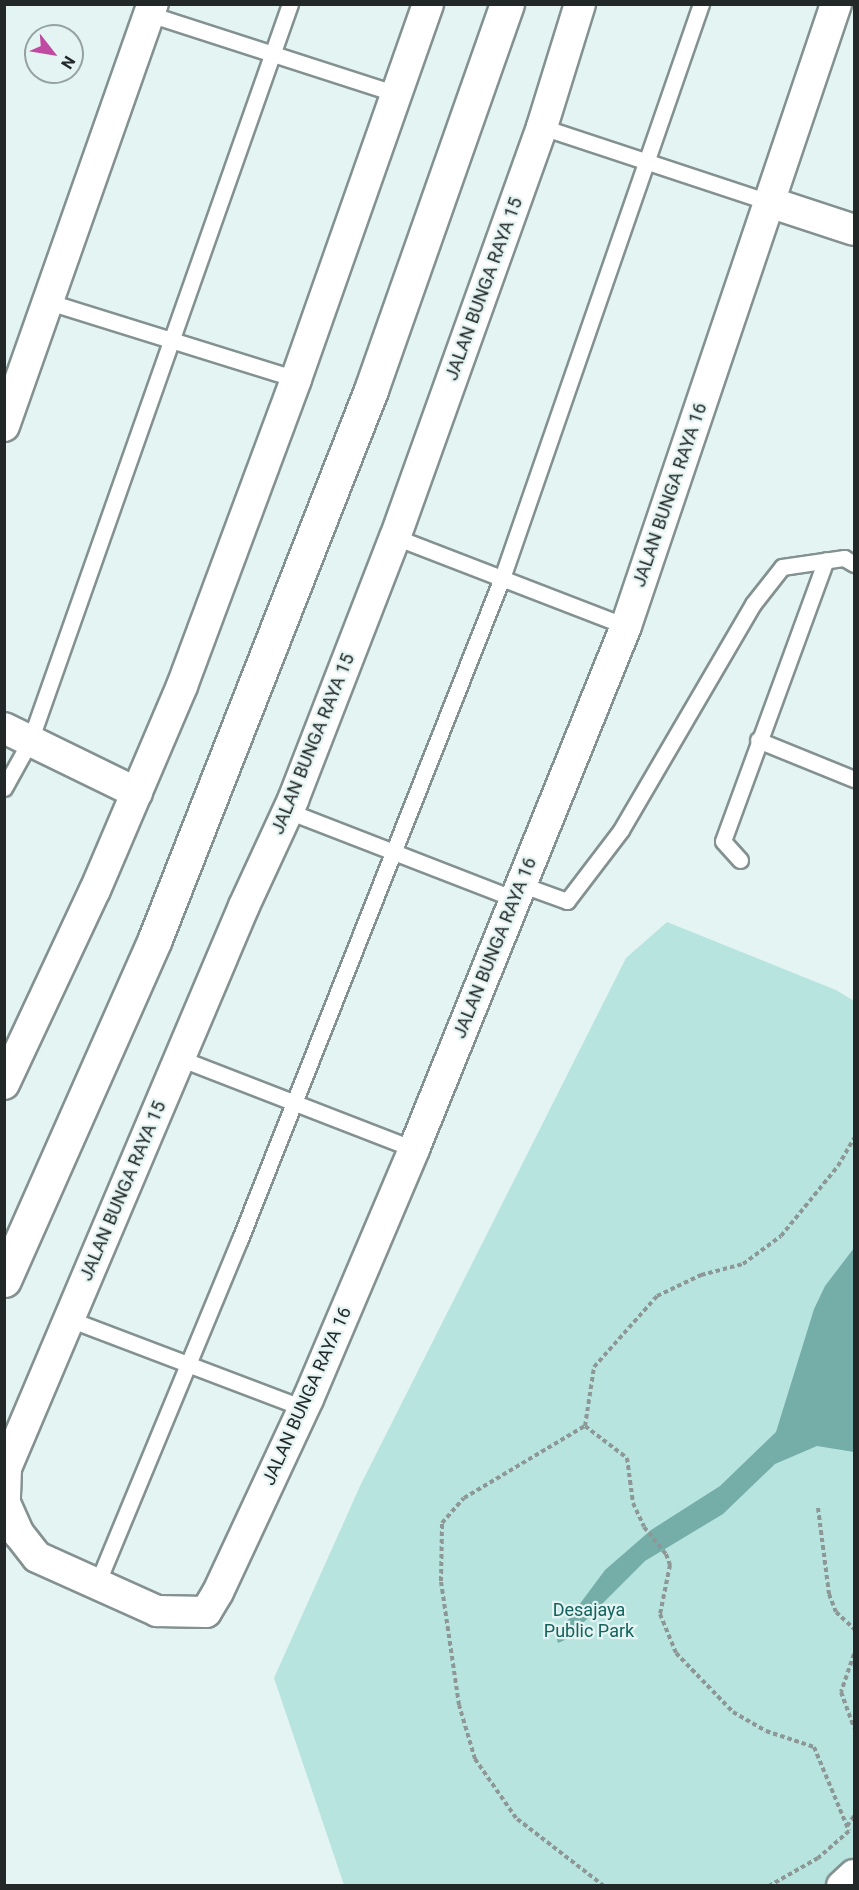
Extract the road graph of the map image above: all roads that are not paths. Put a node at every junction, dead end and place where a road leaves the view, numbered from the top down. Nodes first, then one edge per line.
1 (290, 4) edge
2 (428, 4) edge
3 (507, 4) edge
4 (580, 4) edge
5 (701, 4) edge
6 (836, 4) edge
7 (151, 9) edge
8 (272, 56) junction
9 (396, 94) junction
10 (542, 127) junction
11 (648, 162) junction
12 (769, 202) junction
13 (855, 230) edge
14 (49, 302) junction
15 (171, 341) junction
16 (296, 379) junction
17 (4, 426) edge
18 (395, 537) junction
19 (826, 560) junction
20 (855, 564) edge
21 (502, 578) junction
22 (626, 626) junction
23 (17, 735) edge
24 (758, 740) junction
25 (855, 779) edge
26 (4, 788) edge
27 (137, 793) junction
28 (288, 811) junction
29 (395, 850) junction
30 (740, 860) dead end
31 (518, 891) junction
32 (179, 1058) junction
33 (4, 1084) edge
34 (295, 1102) junction
35 (414, 1149) junction
36 (4, 1280) edge
37 (69, 1319) junction
38 (188, 1365) junction
39 (303, 1408) junction
40 (6, 1468) edge
41 (97, 1584) junction
42 (855, 1875) edge
43 (842, 1886) edge

1 - 8 lane
2 - 9 street
3 - 36 street
4 - 10 street, JALAN BUNGA RAYA 15
5 - 11 lane
6 - 12 street, JALAN BUNGA RAYA 16
7 - 8 lane
7 - 14 street
8 - 9 lane
8 - 15 lane
9 - 16 street
10 - 11 lane
10 - 18 street, JALAN BUNGA RAYA 15
11 - 12 lane
11 - 21 lane
12 - 13 street
12 - 22 street, JALAN BUNGA RAYA 16
14 - 15 lane
14 - 17 street
15 - 16 lane
15 - 23 lane
16 - 27 street
18 - 21 lane
18 - 28 street, JALAN BUNGA RAYA 15
19 - 20 lane
19 - 24 lane
19 - 31 lane
21 - 22 lane
21 - 29 lane
22 - 31 street, JALAN BUNGA RAYA 16
23 - 26 lane
23 - 27 street
24 - 25 lane
24 - 30 lane
27 - 33 street
28 - 29 lane
28 - 32 street, JALAN BUNGA RAYA 15
29 - 31 lane
29 - 34 lane
31 - 35 street, JALAN BUNGA RAYA 16
32 - 34 lane
32 - 37 street, JALAN BUNGA RAYA 15
34 - 35 lane
34 - 38 lane
35 - 39 street, JALAN BUNGA RAYA 16
37 - 38 lane
37 - 40 street, JALAN BUNGA RAYA 15
38 - 39 lane
38 - 41 lane
39 - 41 street, JALAN BUNGA RAYA 16
40 - 41 street, JALAN BUNGA RAYA 16
42 - 43 street

